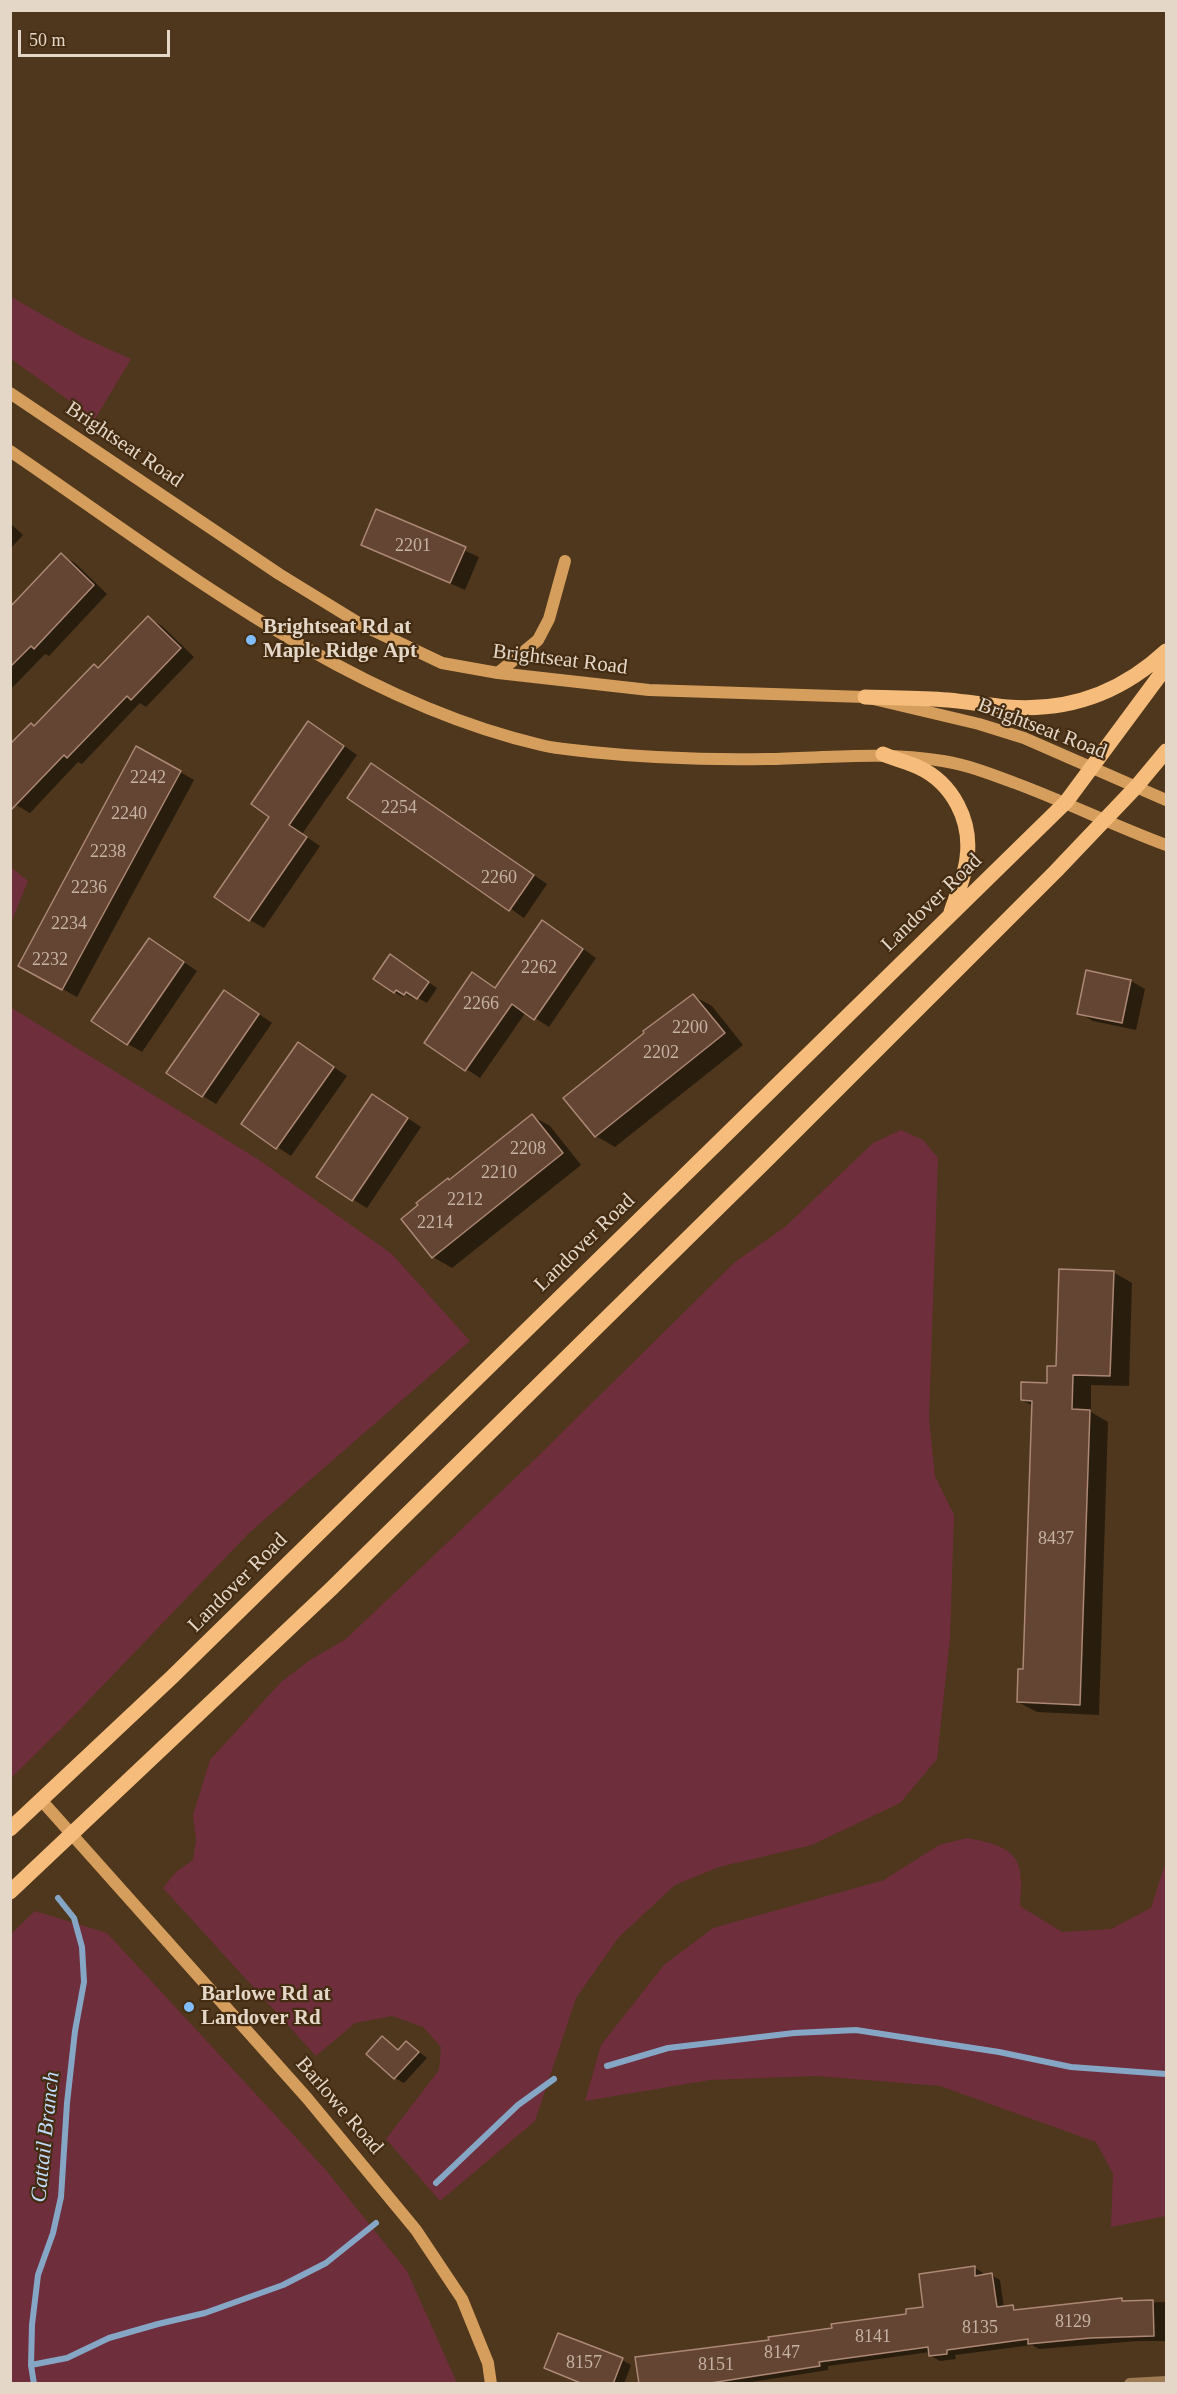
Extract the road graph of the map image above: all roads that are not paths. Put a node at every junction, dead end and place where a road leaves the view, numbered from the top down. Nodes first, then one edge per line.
1 (10, 393) edge
2 (10, 451) edge
3 (565, 561) dead end
4 (1167, 651) edge
5 (1167, 667) edge
6 (498, 673) junction
7 (865, 697) junction
8 (1167, 751) edge
9 (883, 754) junction
10 (1092, 768) junction
11 (1136, 787) junction
12 (1167, 800) edge
13 (1066, 801) junction
14 (1106, 819) junction
15 (1167, 845) edge
16 (950, 915) junction
17 (42, 1801) junction
18 (10, 1829) edge
19 (73, 1836) junction
20 (10, 1892) edge
21 (1167, 2382) edge
22 (491, 2384) edge
23 (1130, 2384) edge

1 - 6 street, Brightseat Road
2 - 9 street
3 - 6 street
4 - 7 main road
5 - 10 main road, Landover Road
6 - 7 street, Brightseat Road
7 - 10 street, Brightseat Road
8 - 11 main road
9 - 13 street
9 - 16 main road
10 - 11 street, Brightseat Road
10 - 13 main road, Landover Road
11 - 12 street, Brightseat Road
11 - 14 main road
13 - 14 street
13 - 16 main road, Landover Road
14 - 15 street
14 - 19 main road
16 - 17 main road, Landover Road
17 - 18 main road, Landover Road
17 - 19 street, Barlowe Road
19 - 20 main road
19 - 22 street, Barlowe Road
21 - 23 street

